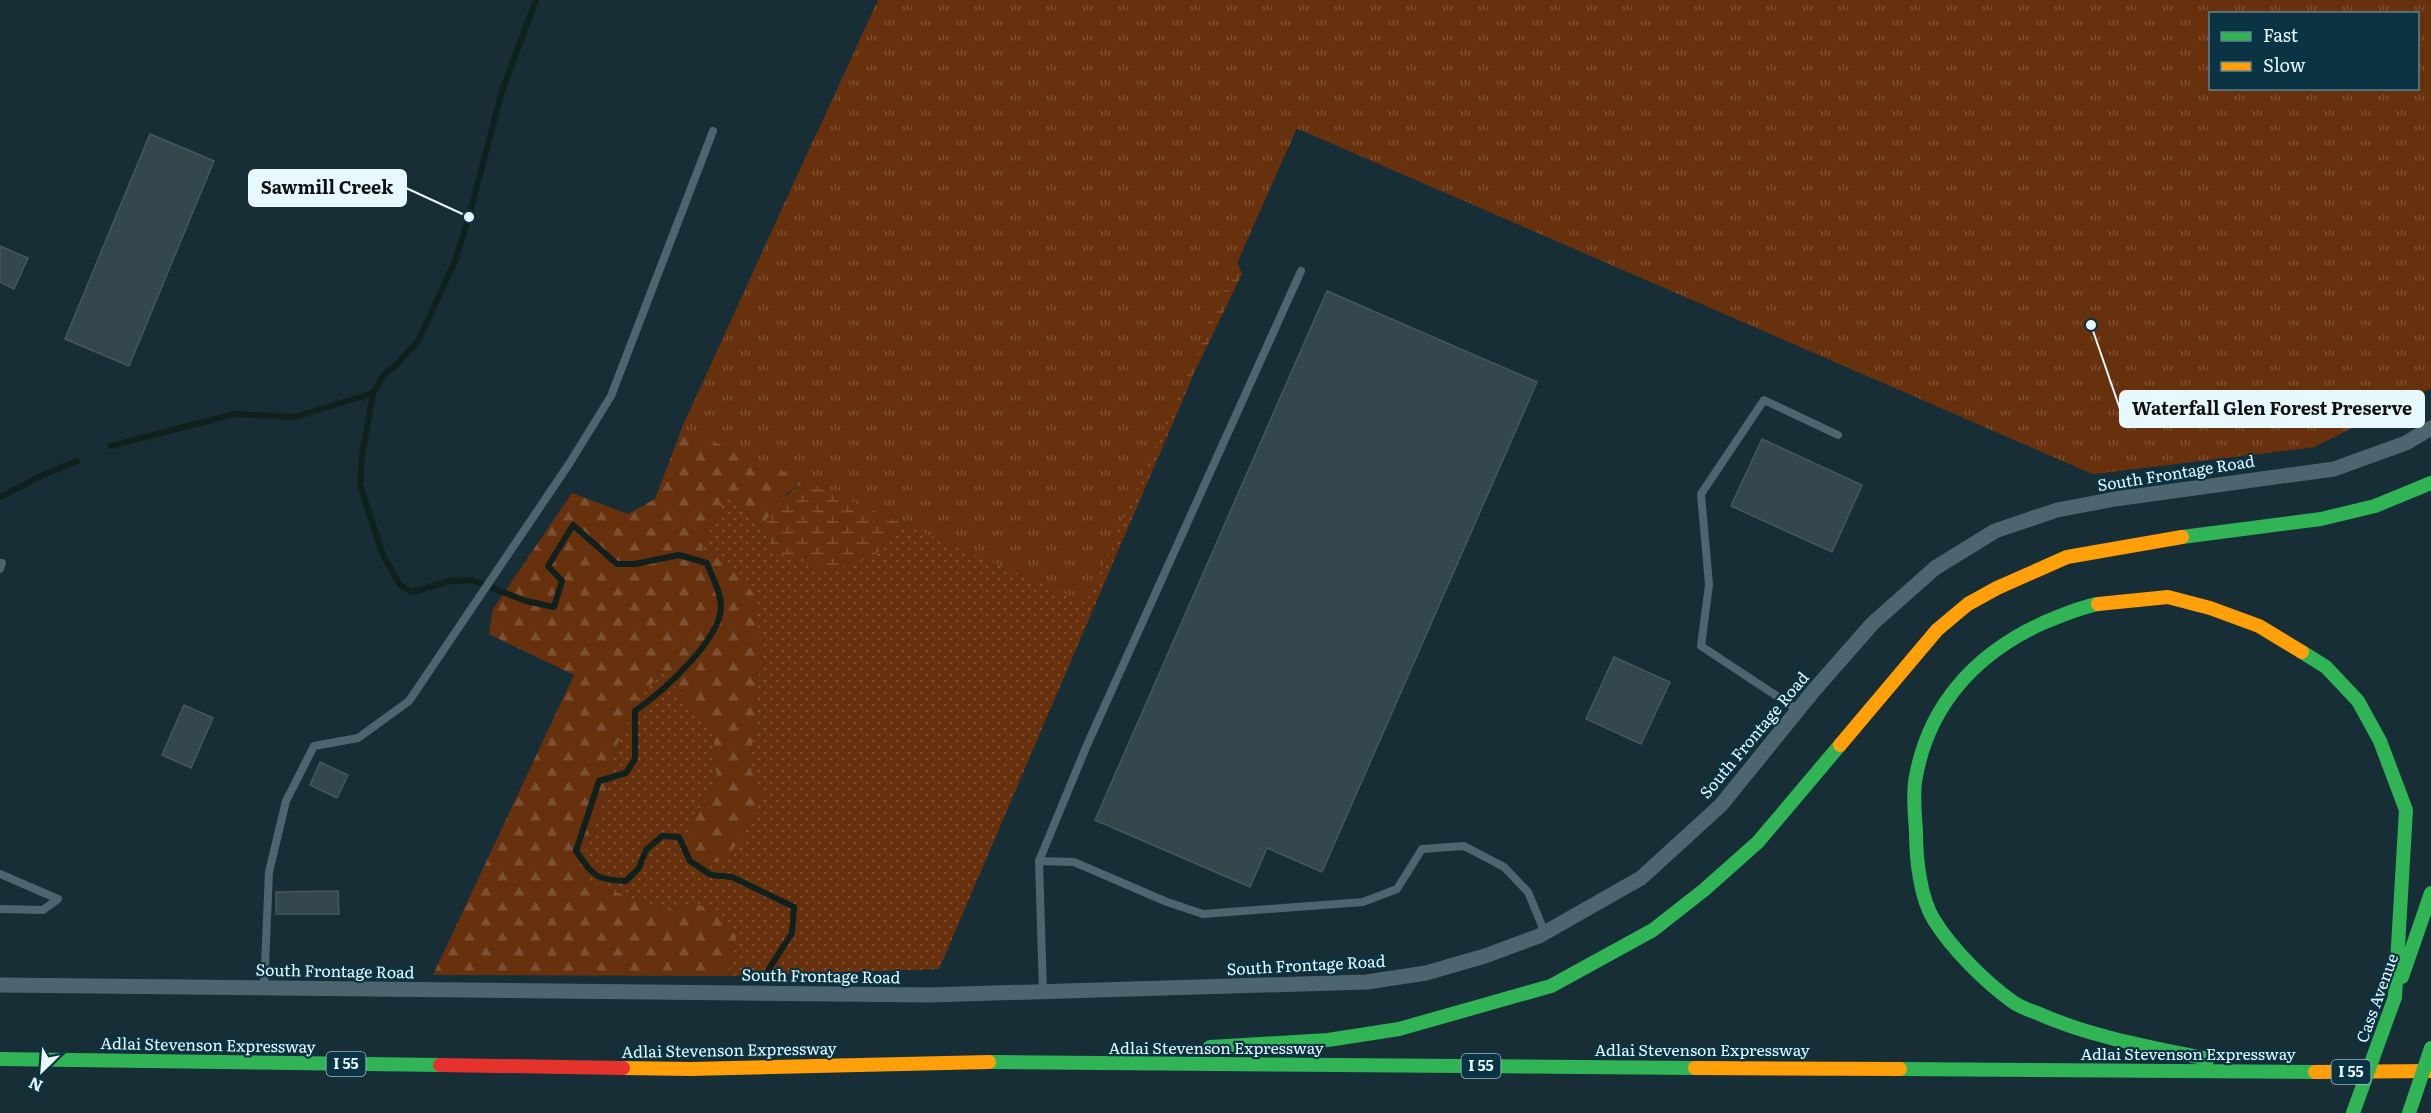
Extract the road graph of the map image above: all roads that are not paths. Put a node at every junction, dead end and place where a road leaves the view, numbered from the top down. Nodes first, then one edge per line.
1 (713, 131) dead end
2 (1301, 271) dead end
3 (2431, 428) edge
4 (1838, 435) dead end
5 (2431, 483) edge
6 (0, 563) edge
7 (0, 569) edge
8 (1798, 710) junction
9 (1040, 861) junction
10 (0, 874) edge
11 (2431, 893) edge
12 (0, 909) edge
13 (1545, 933) junction
14 (0, 985) edge
15 (264, 988) junction
16 (1043, 993) junction
17 (2395, 998) junction
18 (1198, 1047) dead end
19 (2431, 1048) edge
20 (1163, 1049) dead end
21 (0, 1059) edge
22 (940, 1062) junction
23 (2431, 1071) edge
24 (2272, 1072) junction
25 (2353, 1113) edge
26 (2409, 1113) edge

1 - 15 lane
2 - 9 lane
3 - 8 street, South Frontage Road
4 - 8 lane
5 - 18 main road
6 - 7 lane
8 - 13 street, South Frontage Road
9 - 13 lane
9 - 16 lane
10 - 12 lane
11 - 17 main road, Cass Avenue
13 - 16 street, South Frontage Road
14 - 15 street, South Frontage Road
15 - 16 street, South Frontage Road
17 - 24 main road
17 - 25 main road, Cass Avenue, bridge
19 - 26 main road, bridge
20 - 22 main road
21 - 22 main road, Adlai Stevenson Expressway / I 55
22 - 24 main road, Adlai Stevenson Expressway / I 55
23 - 24 main road, Adlai Stevenson Expressway / I 55

